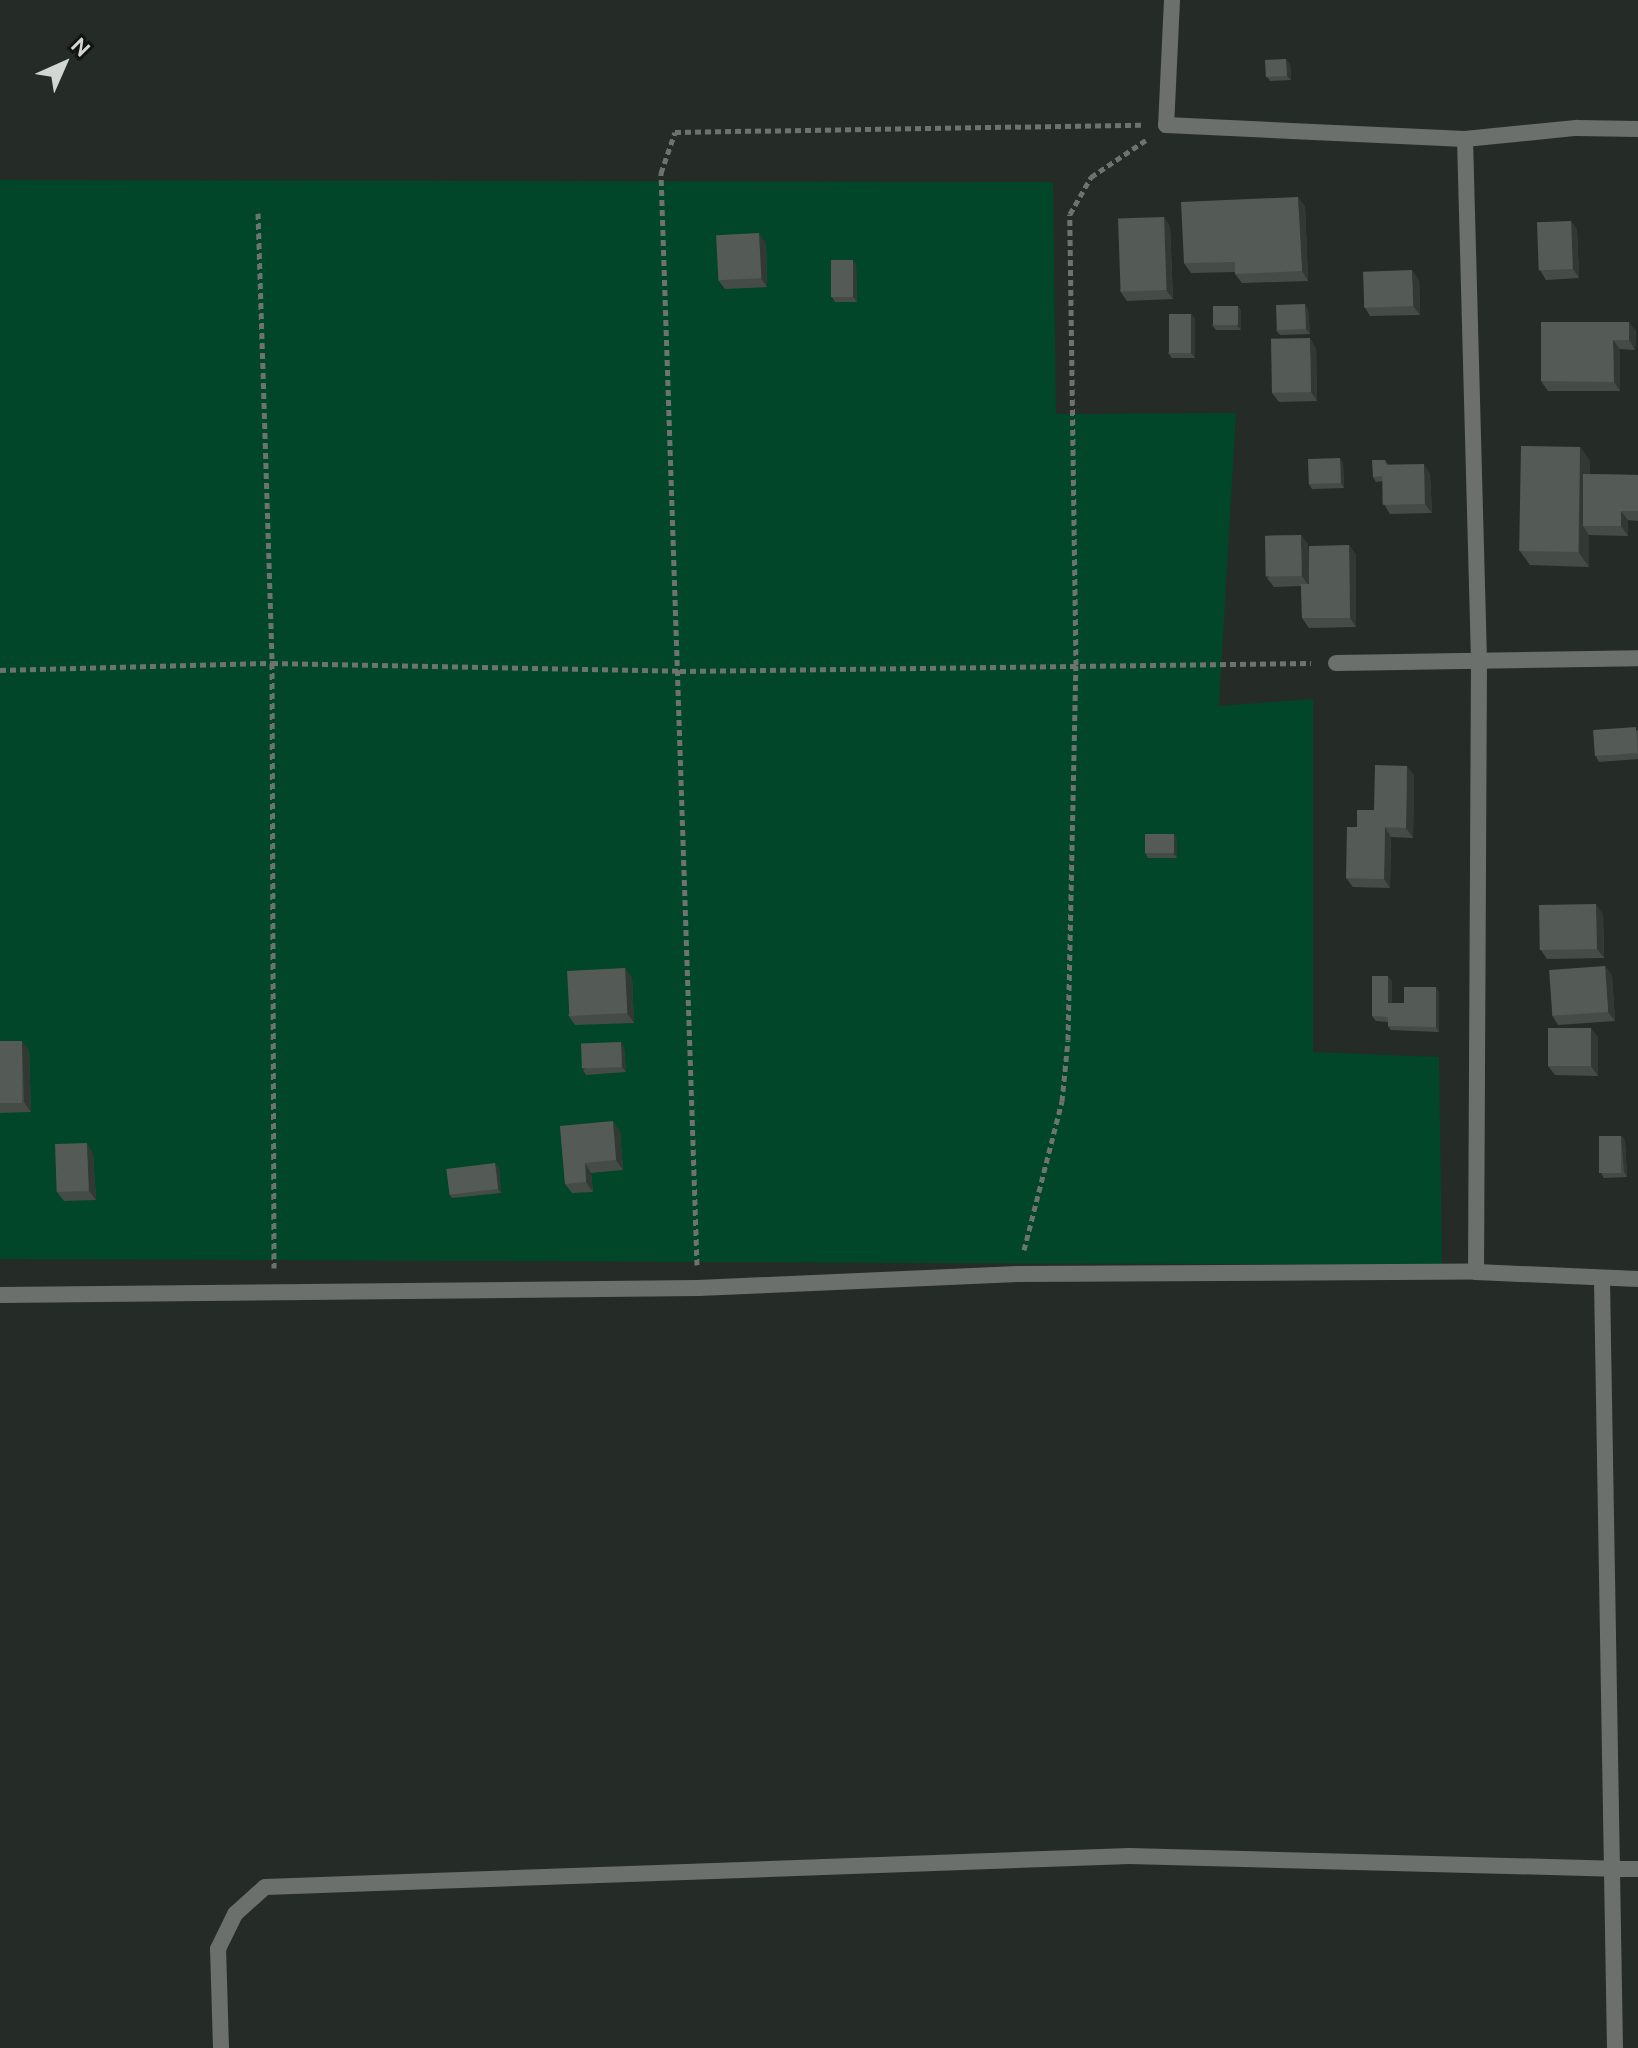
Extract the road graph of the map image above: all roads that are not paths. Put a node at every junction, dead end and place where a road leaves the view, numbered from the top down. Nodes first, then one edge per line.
1 (1172, 0) edge
2 (1638, 129) edge
3 (1465, 139) junction
4 (1638, 658) edge
5 (1479, 660) junction
6 (1336, 663) road end
7 (1476, 1272) junction
8 (1638, 1279) edge
9 (1602, 1281) junction
10 (0, 1295) edge
11 (1612, 1869) junction
12 (1638, 1869) edge
13 (221, 2048) edge
14 (1615, 2048) edge

1 - 3 street
2 - 3 street
3 - 5 street
4 - 5 street
5 - 6 street
5 - 7 street
7 - 9 street
7 - 10 street
8 - 9 street
9 - 11 street
11 - 12 street
11 - 13 street
11 - 14 street

